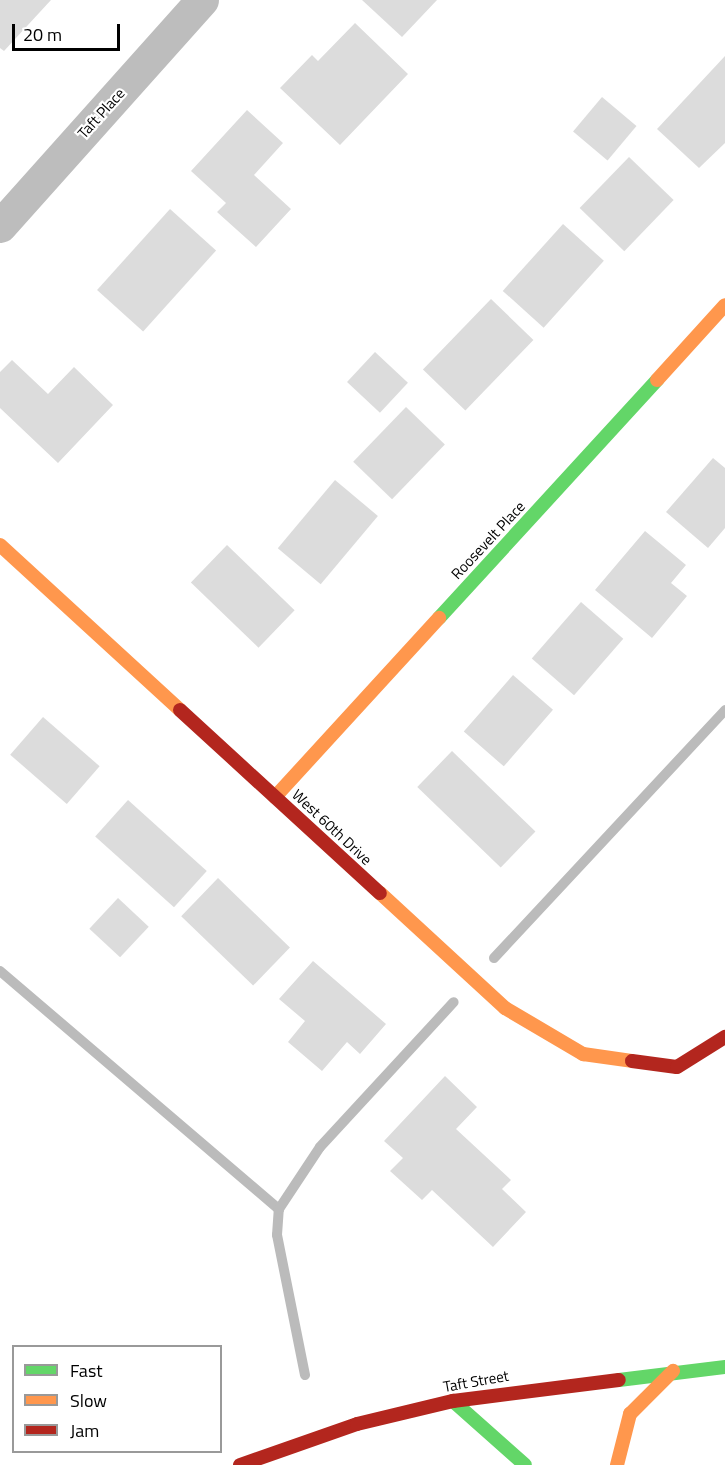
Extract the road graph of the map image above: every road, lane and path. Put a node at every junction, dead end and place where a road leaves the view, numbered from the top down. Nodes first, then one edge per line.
1 (202, 0) edge
2 (0, 226) edge
3 (725, 305) edge
4 (0, 545) edge
5 (275, 797) junction
6 (725, 1037) edge
7 (725, 1367) edge
8 (673, 1371) junction
9 (453, 1401) junction
10 (240, 1465) edge
11 (525, 1465) edge
12 (617, 1465) edge

1 - 2 street, Taft Place
3 - 5 street, Roosevelt Place
4 - 5 street, West 60th Drive
5 - 6 street, West 60th Drive
7 - 8 street, Taft Street
8 - 9 street, Taft Street
8 - 12 street
9 - 10 street, Taft Street
9 - 11 street

